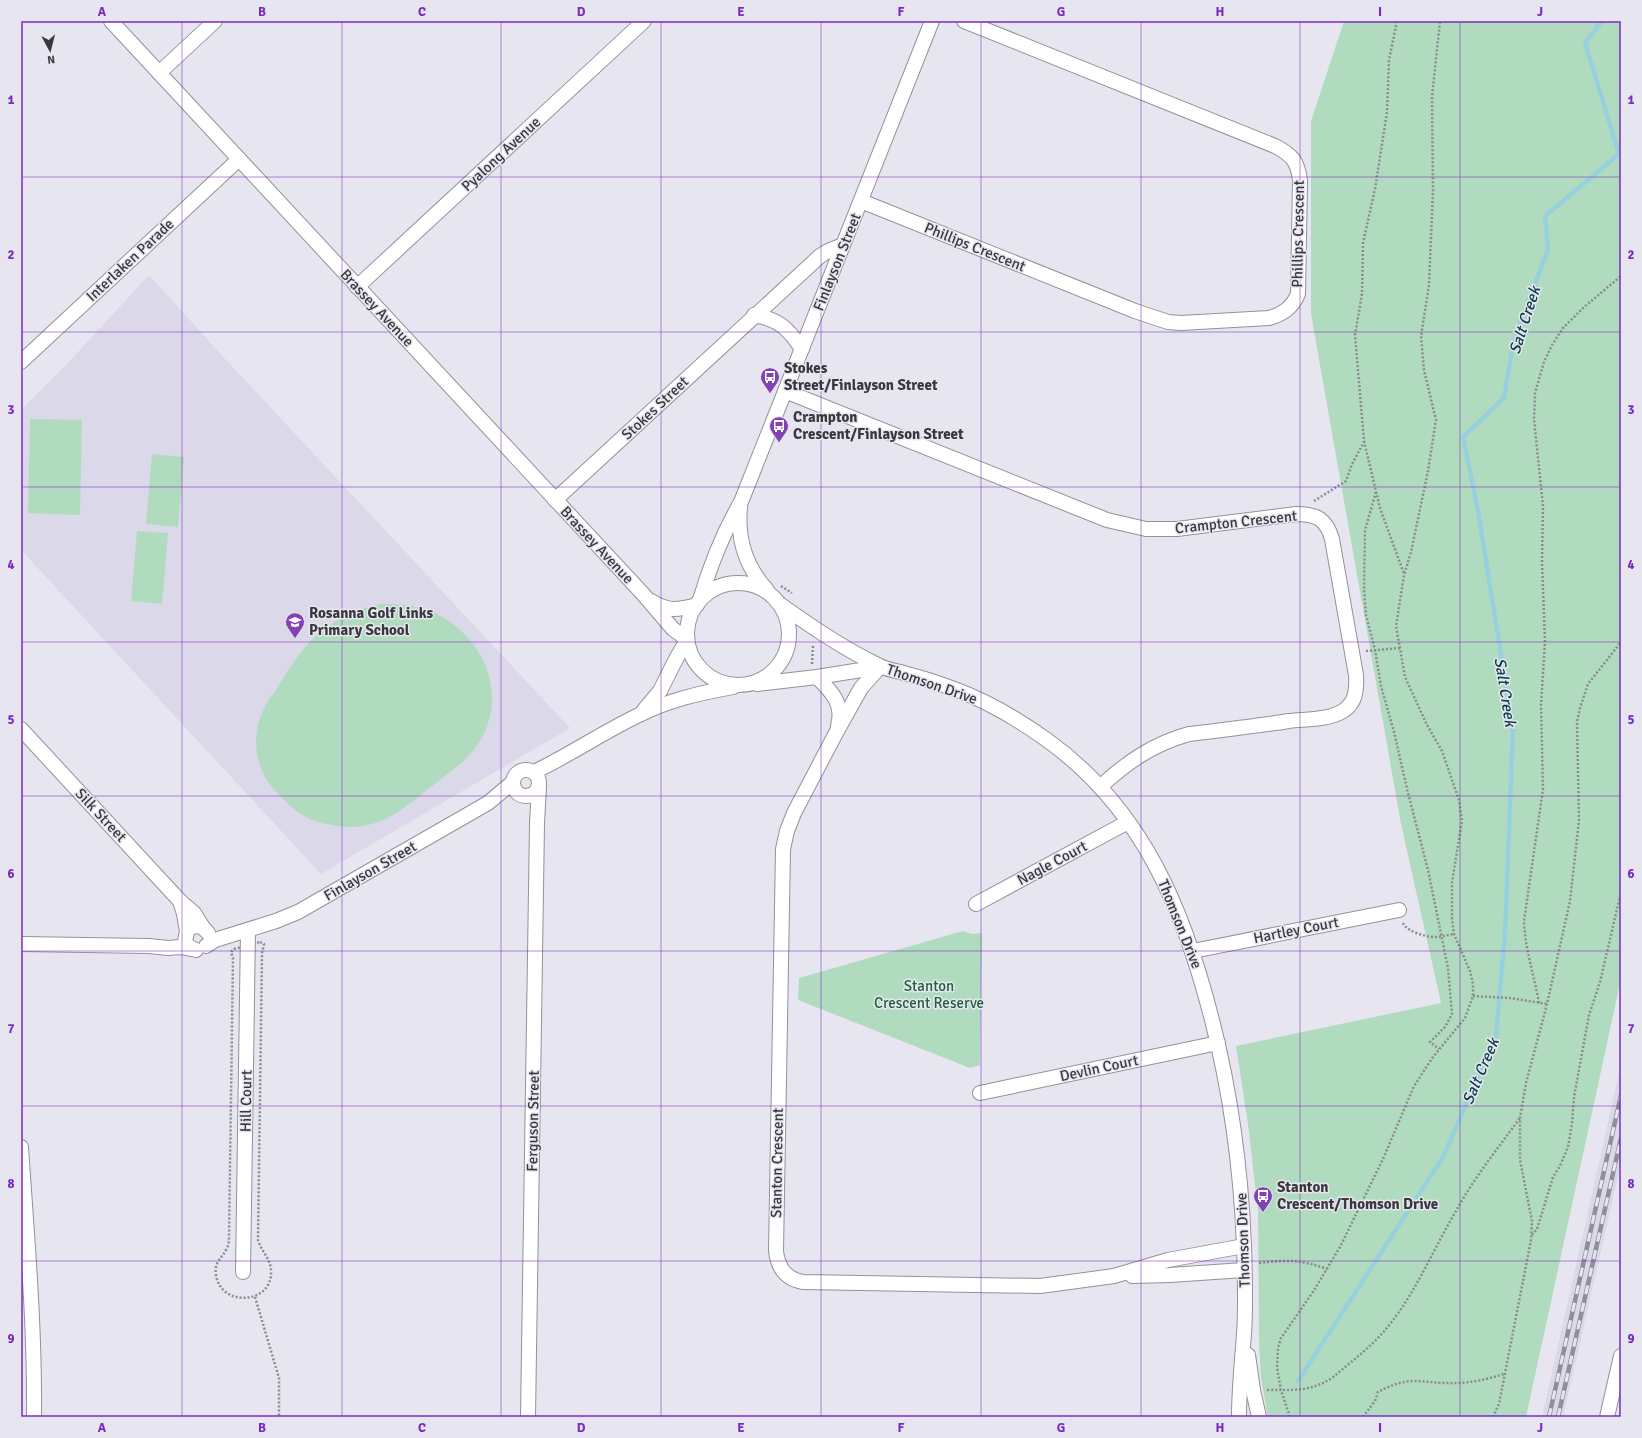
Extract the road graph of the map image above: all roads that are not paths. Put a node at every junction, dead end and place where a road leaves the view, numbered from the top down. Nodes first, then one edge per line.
1 (110, 21) edge
2 (215, 21) edge
3 (644, 21) edge
4 (932, 21) edge
5 (964, 21) edge
6 (159, 73) junction
7 (239, 159) junction
8 (861, 201) junction
9 (843, 245) junction
10 (357, 287) junction
11 (754, 315) junction
12 (802, 349) junction
13 (21, 362) edge
14 (785, 391) junction
15 (555, 500) junction
16 (741, 502) junction
17 (643, 594) junction
18 (698, 602) junction
19 (778, 602) junction
20 (687, 639) junction
21 (880, 667) junction
22 (817, 677) junction
23 (744, 685) junction
24 (639, 715) junction
25 (21, 729) edge
26 (837, 731) junction
27 (538, 780) junction
28 (1100, 787) junction
29 (519, 790) junction
30 (1128, 822) junction
31 (537, 824) junction
32 (180, 901) junction
33 (976, 904) dead end
34 (1399, 910) road end
35 (205, 929) junction
36 (248, 930) junction
37 (186, 933) junction
38 (21, 944) edge
39 (149, 946) junction
40 (206, 946) junction
41 (191, 949) junction
42 (1193, 951) junction
43 (1218, 1043) junction
44 (980, 1093) dead end
45 (21, 1147) edge
46 (1244, 1246) junction
47 (1244, 1267) junction
48 (243, 1272) dead end
49 (1114, 1276) junction
50 (26, 1282) edge
51 (1244, 1331) junction
52 (1621, 1356) edge
53 (34, 1417) edge
54 (528, 1417) edge
55 (1239, 1417) edge
56 (1259, 1417) edge
57 (1607, 1417) edge

1 - 6 street, Brassey Avenue
2 - 6 street
3 - 10 street, Pyalong Avenue
4 - 8 street, Finlayson Street
5 - 8 street, Phillips Crescent
6 - 7 street, Brassey Avenue
7 - 10 street, Brassey Avenue
7 - 13 street, Interlaken Parade
8 - 9 street, Finlayson Street
9 - 11 street, Stokes Street
9 - 12 street, Finlayson Street
10 - 15 street, Brassey Avenue
11 - 12 street
11 - 15 street, Stokes Street
12 - 14 street, Finlayson Street
14 - 16 street, Finlayson Street
14 - 28 street, Crampton Crescent
15 - 17 street, Brassey Avenue
16 - 18 street, Finlayson Street
16 - 19 street, Finlayson Street
17 - 18 street, Brassey Avenue
17 - 20 street, Brassey Avenue
18 - 19 street
18 - 20 street
19 - 21 street, Thomson Drive
19 - 23 street
20 - 23 street
20 - 24 street
21 - 22 street, Thomson Drive
21 - 26 street, Stanton Crescent
21 - 28 street, Thomson Drive
22 - 23 street, Thomson Drive
22 - 26 street, Stanton Crescent
23 - 24 street
24 - 27 street
25 - 32 street, Silk Street
26 - 49 street, Stanton Crescent
27 - 29 street
27 - 29 street
27 - 31 street, Ferguson Street
28 - 30 street, Thomson Drive
29 - 31 street, Ferguson Street
29 - 36 street, Finlayson Street
30 - 33 street, Nagle Court
30 - 42 street, Thomson Drive
31 - 54 street, Ferguson Street
32 - 35 street, Silk Street
32 - 37 street, Silk Street
34 - 42 street, Hartley Court
35 - 36 street, Finlayson Street
35 - 37 street
35 - 40 street
36 - 40 street, Finlayson Street
36 - 48 street, Hill Court
37 - 39 street
37 - 41 street
38 - 39 street
39 - 41 street
40 - 41 street
42 - 43 street, Thomson Drive
43 - 44 street, Devlin Court
43 - 46 street, Thomson Drive
45 - 50 street
46 - 47 street, Thomson Drive
46 - 49 street, Stanton Crescent
47 - 49 street, Stanton Crescent
47 - 51 street, Thomson Drive
50 - 53 street
51 - 55 street, Thomson Drive
51 - 56 street, Thomson Drive
52 - 57 street

